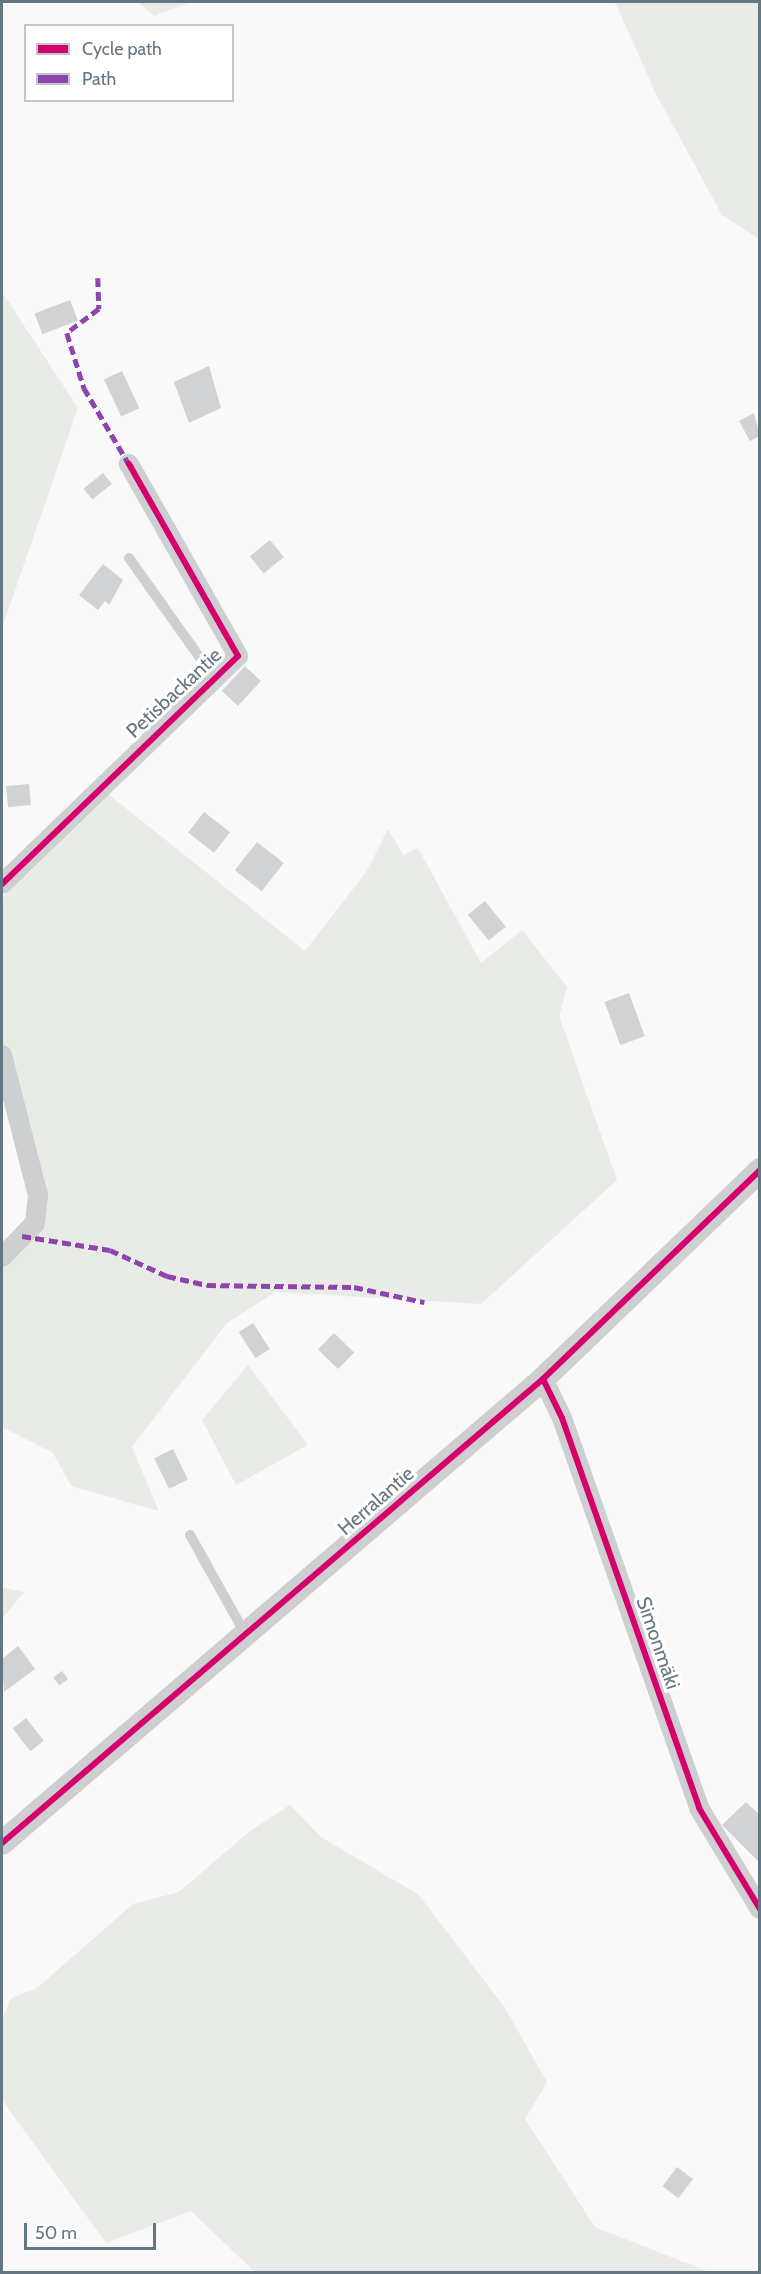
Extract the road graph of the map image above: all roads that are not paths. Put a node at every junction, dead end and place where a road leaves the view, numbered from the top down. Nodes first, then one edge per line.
1 (129, 465) dead end
2 (129, 558) dead end
3 (213, 676) junction
4 (2, 884) edge
5 (2, 1055) edge
6 (759, 1170) edge
7 (2, 1257) edge
8 (543, 1379) junction
9 (190, 1535) dead end
10 (246, 1635) junction
11 (2, 1843) edge
12 (759, 1909) edge

1 - 3 street, Petisbackantie
2 - 3 lane
3 - 4 street, Petisbackantie
5 - 7 street
6 - 8 street, Herralantie
8 - 10 street, Herralantie
8 - 12 street, Simonmäki
9 - 10 lane
10 - 11 street, Herralantie

